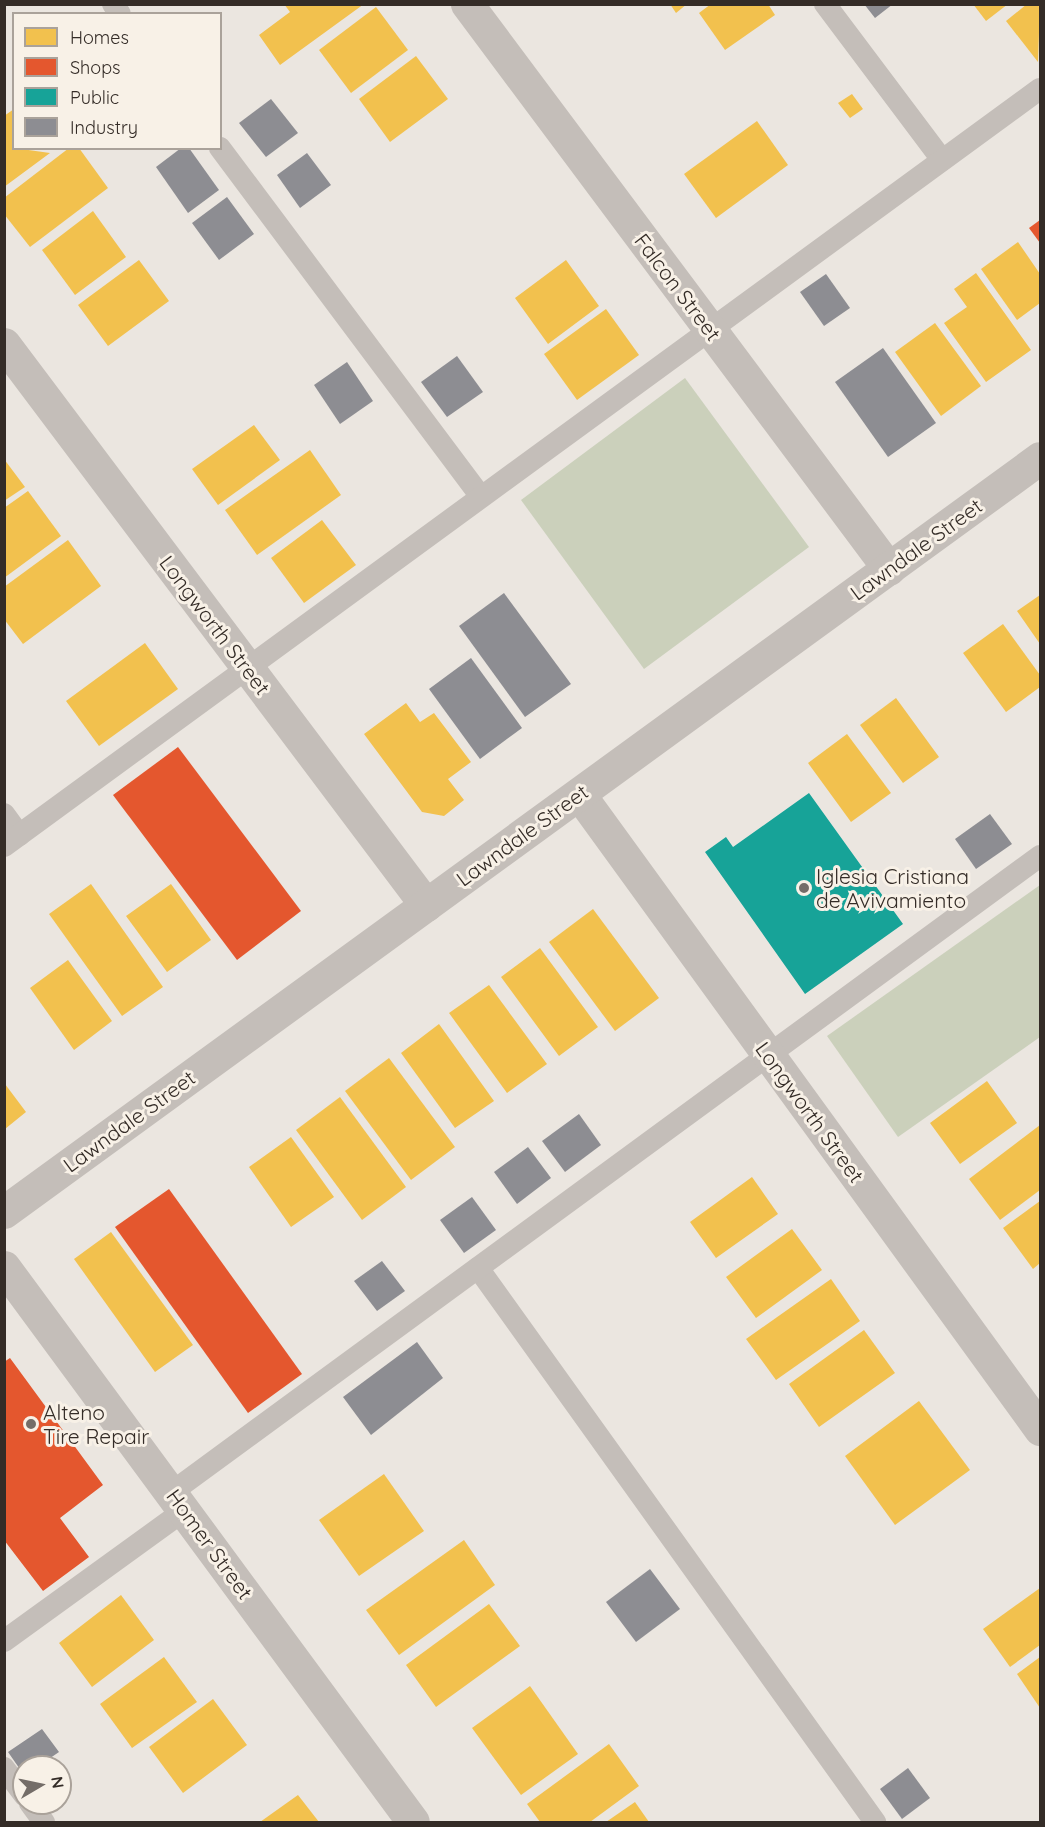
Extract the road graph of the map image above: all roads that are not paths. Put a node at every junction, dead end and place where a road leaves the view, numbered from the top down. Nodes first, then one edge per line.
1 (467, 4) edge
2 (825, 4) edge
3 (1041, 89) edge
4 (221, 150) edge
5 (942, 160) junction
6 (710, 330) junction
7 (4, 344) edge
8 (1041, 458) edge
9 (480, 496) junction
10 (889, 569) junction
11 (246, 665) junction
12 (579, 794) junction
13 (4, 814) edge
14 (12, 840) edge
15 (1041, 856) edge
16 (426, 905) junction
17 (769, 1055) junction
18 (4, 1212) edge
19 (4, 1268) edge
20 (478, 1268) junction
21 (1041, 1429) edge
22 (178, 1501) junction
23 (4, 1641) edge
24 (413, 1822) edge
25 (875, 1822) edge

1 - 6 street, Falcon Street
2 - 5 lane
3 - 5 lane
4 - 9 lane
5 - 6 lane
6 - 9 lane
6 - 10 street, Falcon Street
7 - 11 street, Longworth Street
8 - 10 street, Lawndale Street
9 - 11 lane
10 - 12 street, Lawndale Street
11 - 14 lane
11 - 16 street, Longworth Street
12 - 16 street, Lawndale Street
12 - 17 street, Longworth Street
13 - 14 lane
15 - 17 lane
16 - 18 street, Lawndale Street
17 - 20 lane
17 - 21 street, Longworth Street
19 - 22 street, Homer Street
20 - 22 lane
20 - 25 lane
22 - 23 lane
22 - 24 street, Homer Street

